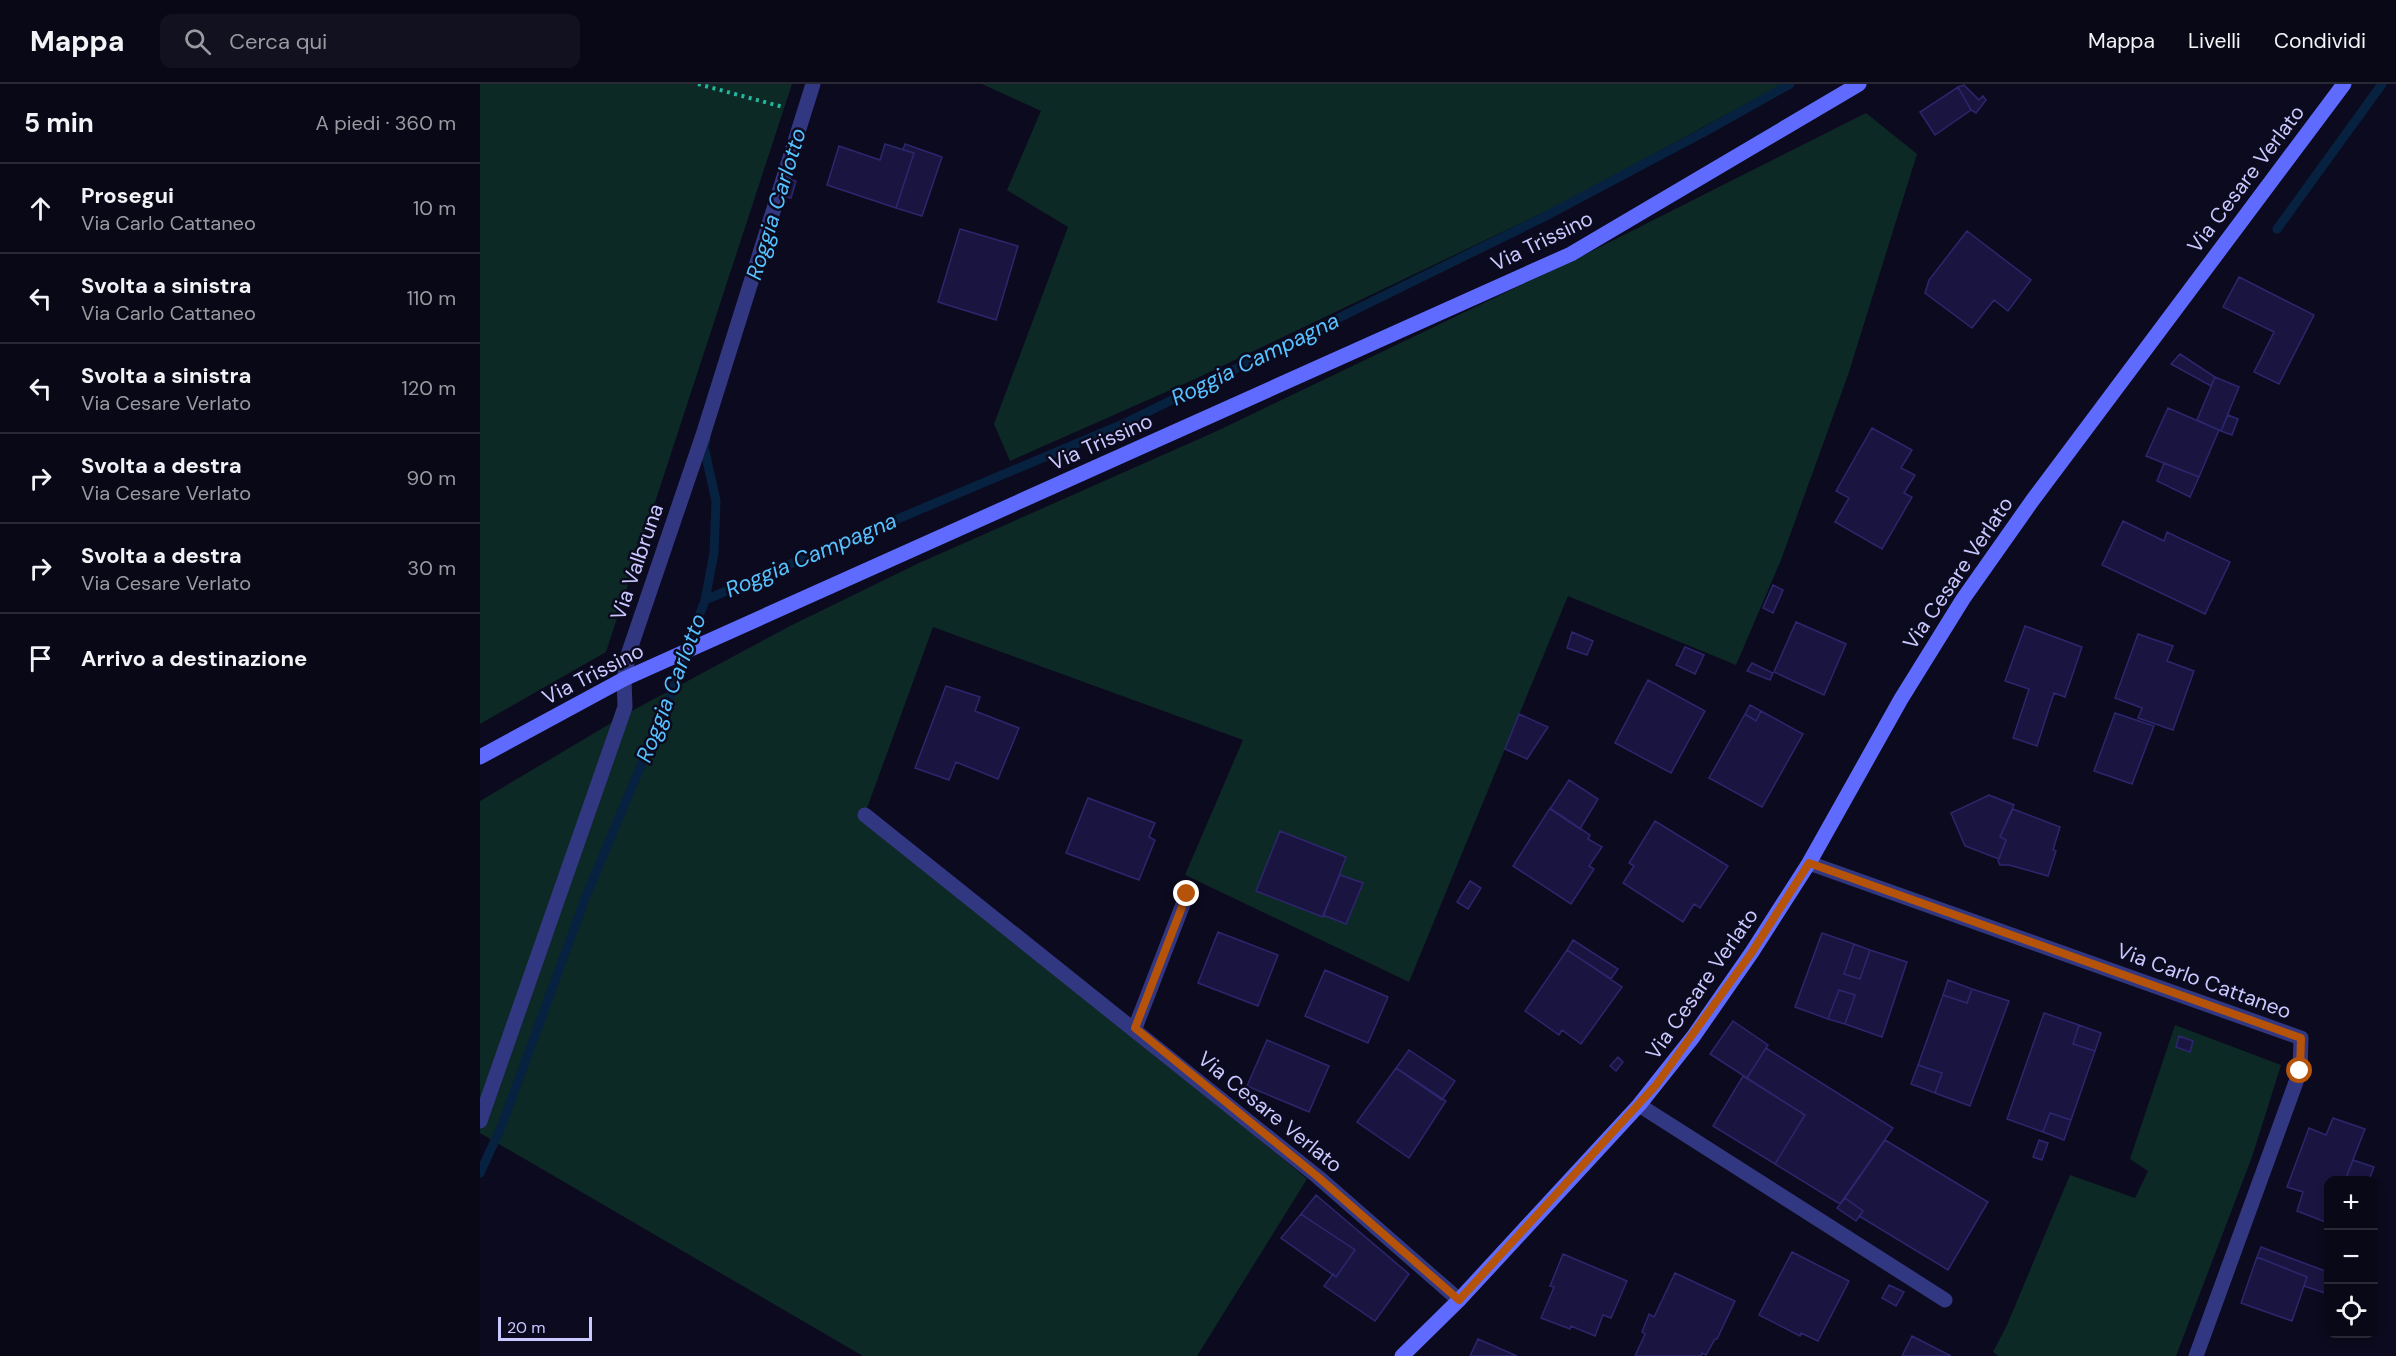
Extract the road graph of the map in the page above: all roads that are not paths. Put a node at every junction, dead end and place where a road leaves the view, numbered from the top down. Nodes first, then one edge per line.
1 (813, 84) edge
2 (1859, 84) edge
3 (2344, 84) edge
4 (624, 680) junction
5 (480, 757) edge
6 (866, 814) dead end
7 (1809, 863) junction
8 (1187, 894) dead end
9 (1135, 1028) junction
10 (1639, 1105) junction
11 (480, 1121) edge
12 (1459, 1300) junction
13 (1945, 1300) dead end
14 (1402, 1356) edge
15 (2196, 1356) edge

1 - 4 street, Via Valbruna
2 - 4 street, Via Trissino
3 - 7 street, Via Cesare Verlato
4 - 5 street, Via Trissino
4 - 11 street, Via Valbruna
6 - 9 street, Via Cesare Verlato
7 - 10 street, Via Cesare Verlato
7 - 15 street, Via Carlo Cattaneo
8 - 9 street
9 - 12 street, Via Cesare Verlato
10 - 12 street, Via Cesare Verlato
10 - 13 street
12 - 14 street, Via Cesare Verlato

